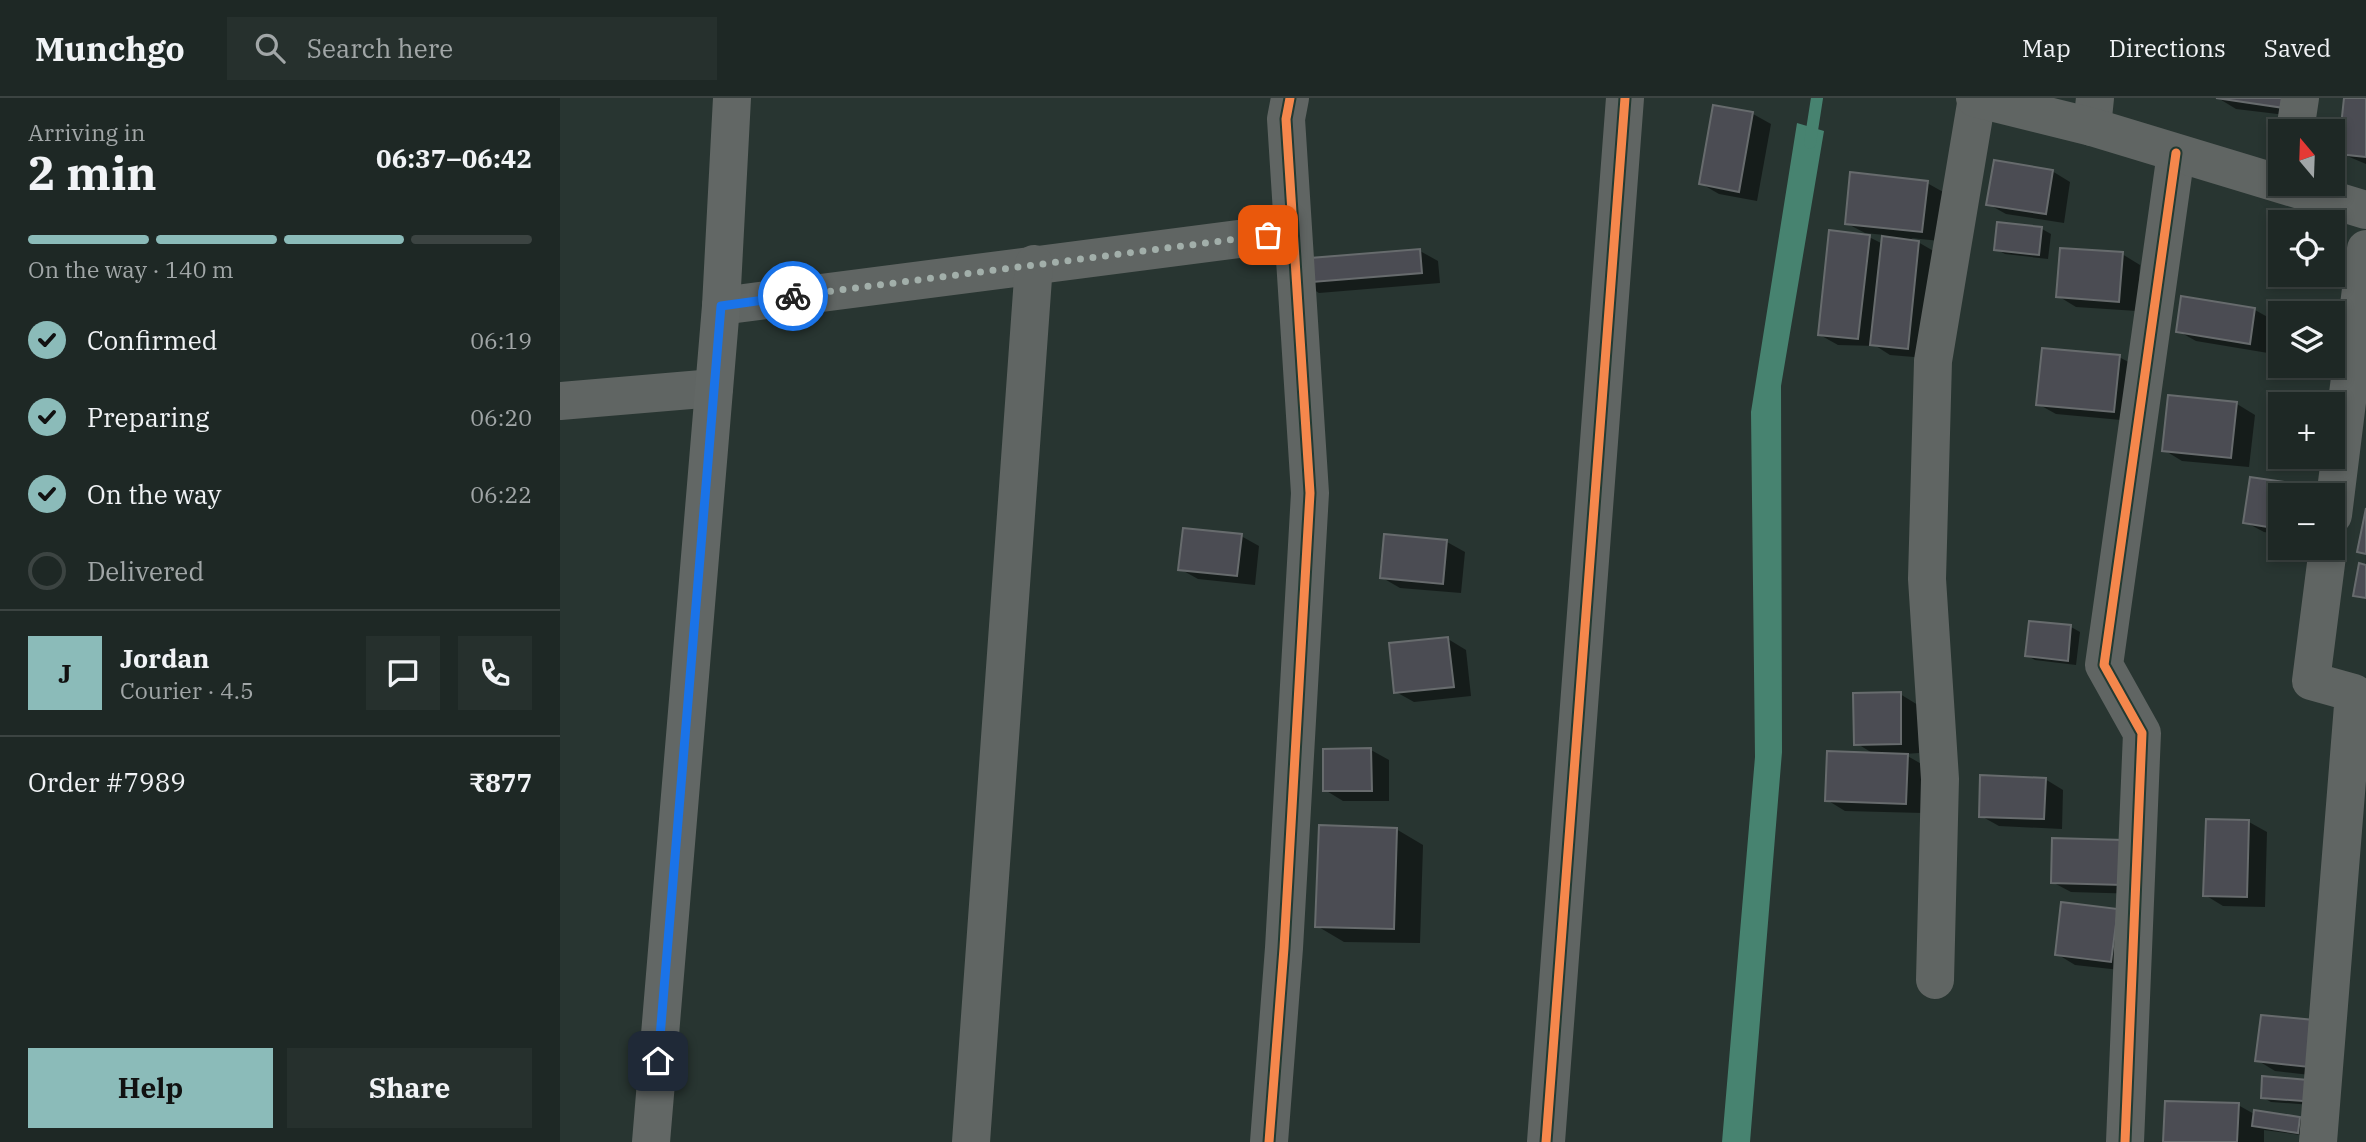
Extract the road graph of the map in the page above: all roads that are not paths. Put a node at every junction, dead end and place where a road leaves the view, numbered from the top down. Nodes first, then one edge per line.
1 (732, 98) edge
2 (1290, 98) edge
3 (1625, 98) edge
4 (1976, 98) edge
5 (2300, 98) edge
6 (2093, 112) edge
7 (2297, 119) edge
8 (2176, 153) junction
9 (2268, 180) edge
10 (2320, 196) edge
11 (2366, 210) edge
12 (1293, 232) junction
13 (2366, 249) edge
14 (1034, 264) junction
15 (721, 306) junction
16 (714, 388) junction
17 (560, 401) edge
18 (2337, 483) edge
19 (2326, 560) edge
20 (1935, 980) dead end
21 (651, 1142) edge
22 (971, 1142) edge
23 (1269, 1142) edge
24 (1546, 1142) edge
25 (2125, 1142) edge
26 (2318, 1142) edge

1 - 15 main road
2 - 12 street
3 - 24 street
4 - 6 street
4 - 20 street
5 - 7 street
6 - 8 street
8 - 9 street
8 - 25 street
10 - 11 street
12 - 14 street
12 - 23 street
13 - 18 street
14 - 15 street
14 - 22 street
15 - 16 main road
16 - 17 street
16 - 21 main road
19 - 26 street

